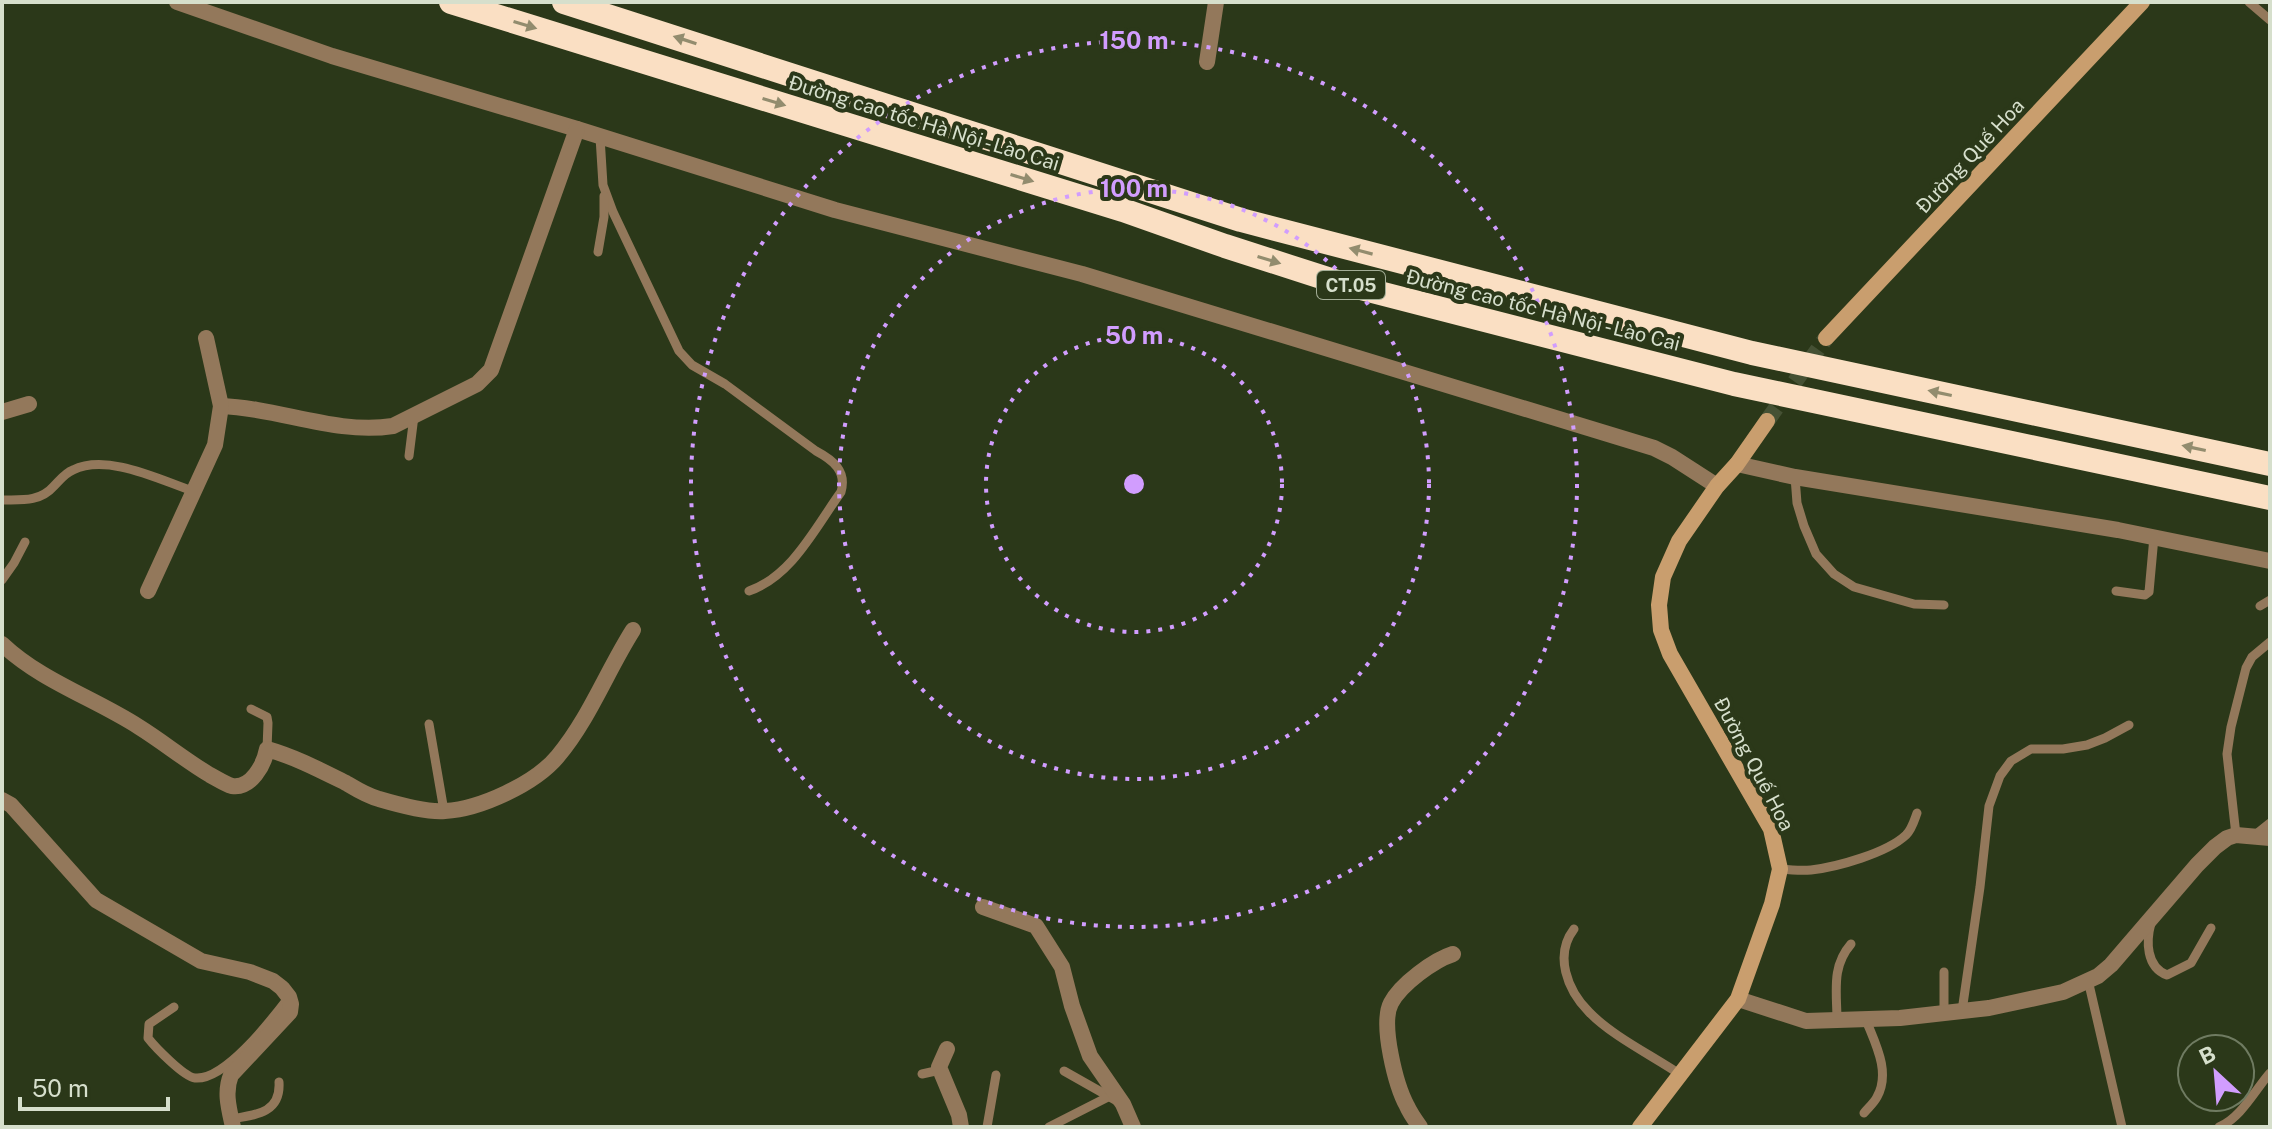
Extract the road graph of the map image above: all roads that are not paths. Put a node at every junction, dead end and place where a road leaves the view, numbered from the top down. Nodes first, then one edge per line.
1 (177, 2) edge
2 (451, 2) edge
3 (564, 2) edge
4 (1216, 2) edge
5 (2142, 2) edge
6 (2249, 2) edge
7 (2270, 20) edge
8 (1207, 62) dead end
9 (577, 129) junction
10 (600, 137) junction
11 (603, 185) junction
12 (598, 252) dead end
13 (206, 338) dead end
14 (1826, 338) tunnel mouth
15 (29, 404) dead end
16 (221, 406) junction
17 (2, 412) edge
18 (414, 416) junction
19 (1767, 421) tunnel mouth
20 (409, 456) dead end
21 (1737, 464) junction
22 (2270, 464) edge
23 (1795, 477) junction
24 (1717, 486) junction
25 (193, 491) junction
26 (2270, 498) edge
27 (2, 500) edge
28 (2154, 537) junction
29 (25, 542) dead end
30 (2270, 561) edge
31 (2, 580) edge
32 (148, 591) dead end
33 (749, 591) dead end
34 (2116, 591) dead end
35 (2270, 600) edge
36 (1944, 605) dead end
37 (2260, 606) dead end
38 (633, 630) dead end
39 (2270, 642) edge
40 (2, 644) edge
41 (251, 709) dead end
42 (429, 724) dead end
43 (2129, 725) dead end
44 (267, 749) junction
45 (2, 800) edge
46 (444, 811) junction
47 (1917, 813) dead end
48 (2270, 823) edge
49 (2236, 835) junction
50 (2262, 836) edge
51 (1780, 869) junction
52 (983, 907) dead end
53 (2153, 916) junction
54 (2211, 928) dead end
55 (1574, 929) dead end
56 (1851, 944) dead end
57 (1453, 954) dead end
58 (1944, 972) dead end
59 (2088, 980) junction
60 (289, 997) junction
61 (1738, 999) junction
62 (174, 1007) dead end
63 (1962, 1011) junction
64 (1944, 1013) junction
65 (1866, 1020) junction
66 (1837, 1021) junction
67 (947, 1049) dead end
68 (940, 1070) junction
69 (1064, 1071) dead end
70 (2270, 1073) edge
71 (922, 1074) dead end
72 (996, 1075) dead end
73 (1681, 1075) junction
74 (279, 1082) dead end
75 (1116, 1100) junction
76 (1864, 1113) dead end
77 (232, 1123) edge
78 (961, 1127) edge
79 (987, 1127) edge
80 (1049, 1127) edge
81 (1133, 1127) edge
82 (1420, 1127) edge
83 (1640, 1127) edge
84 (2122, 1127) edge
85 (2219, 1127) edge

1 - 9 street
2 -> 26 highway, Đường cao tốc Hà Nội - Lào Cai / CT.05
22 -> 3 highway, Đường cao tốc Hà Nội - Lào Cai / CT.05
4 - 8 street
5 - 14 street, Đường Quế Hoa
6 - 7 lane
9 - 10 street
9 - 18 street
10 - 11 lane
10 - 24 street
11 - 12 lane
11 - 33 lane
13 - 16 street
15 - 17 street
16 - 18 street
16 - 25 street
18 - 20 lane
19 - 21 street, Đường Quế Hoa
21 - 23 street
21 - 24 street, Đường Quế Hoa
23 - 28 street
23 - 36 lane
24 - 51 street, Đường Quế Hoa
25 - 27 lane
25 - 32 street
28 - 30 street
28 - 34 lane
29 - 31 lane
35 - 37 lane
38 - 46 street
39 - 49 lane
40 - 44 street
41 - 44 lane
42 - 46 lane
43 - 63 lane
44 - 46 street
45 - 60 street
47 - 51 lane
48 - 50 lane
49 - 50 street
49 - 53 street
51 - 61 street, Đường Quế Hoa
52 - 75 street
53 - 54 lane
53 - 59 street
55 - 73 lane
56 - 66 lane
57 - 82 street
58 - 64 lane
59 - 63 street
59 - 84 lane
60 - 62 lane
60 - 77 street
61 - 66 street
61 - 73 street, Đường Quế Hoa
63 - 64 street
64 - 65 street
65 - 66 street
65 - 76 lane
67 - 68 street
68 - 71 lane
68 - 78 street
69 - 75 lane
70 - 85 lane
72 - 79 lane
73 - 83 street, Đường Quế Hoa
74 - 77 lane
75 - 80 lane
75 - 81 street

